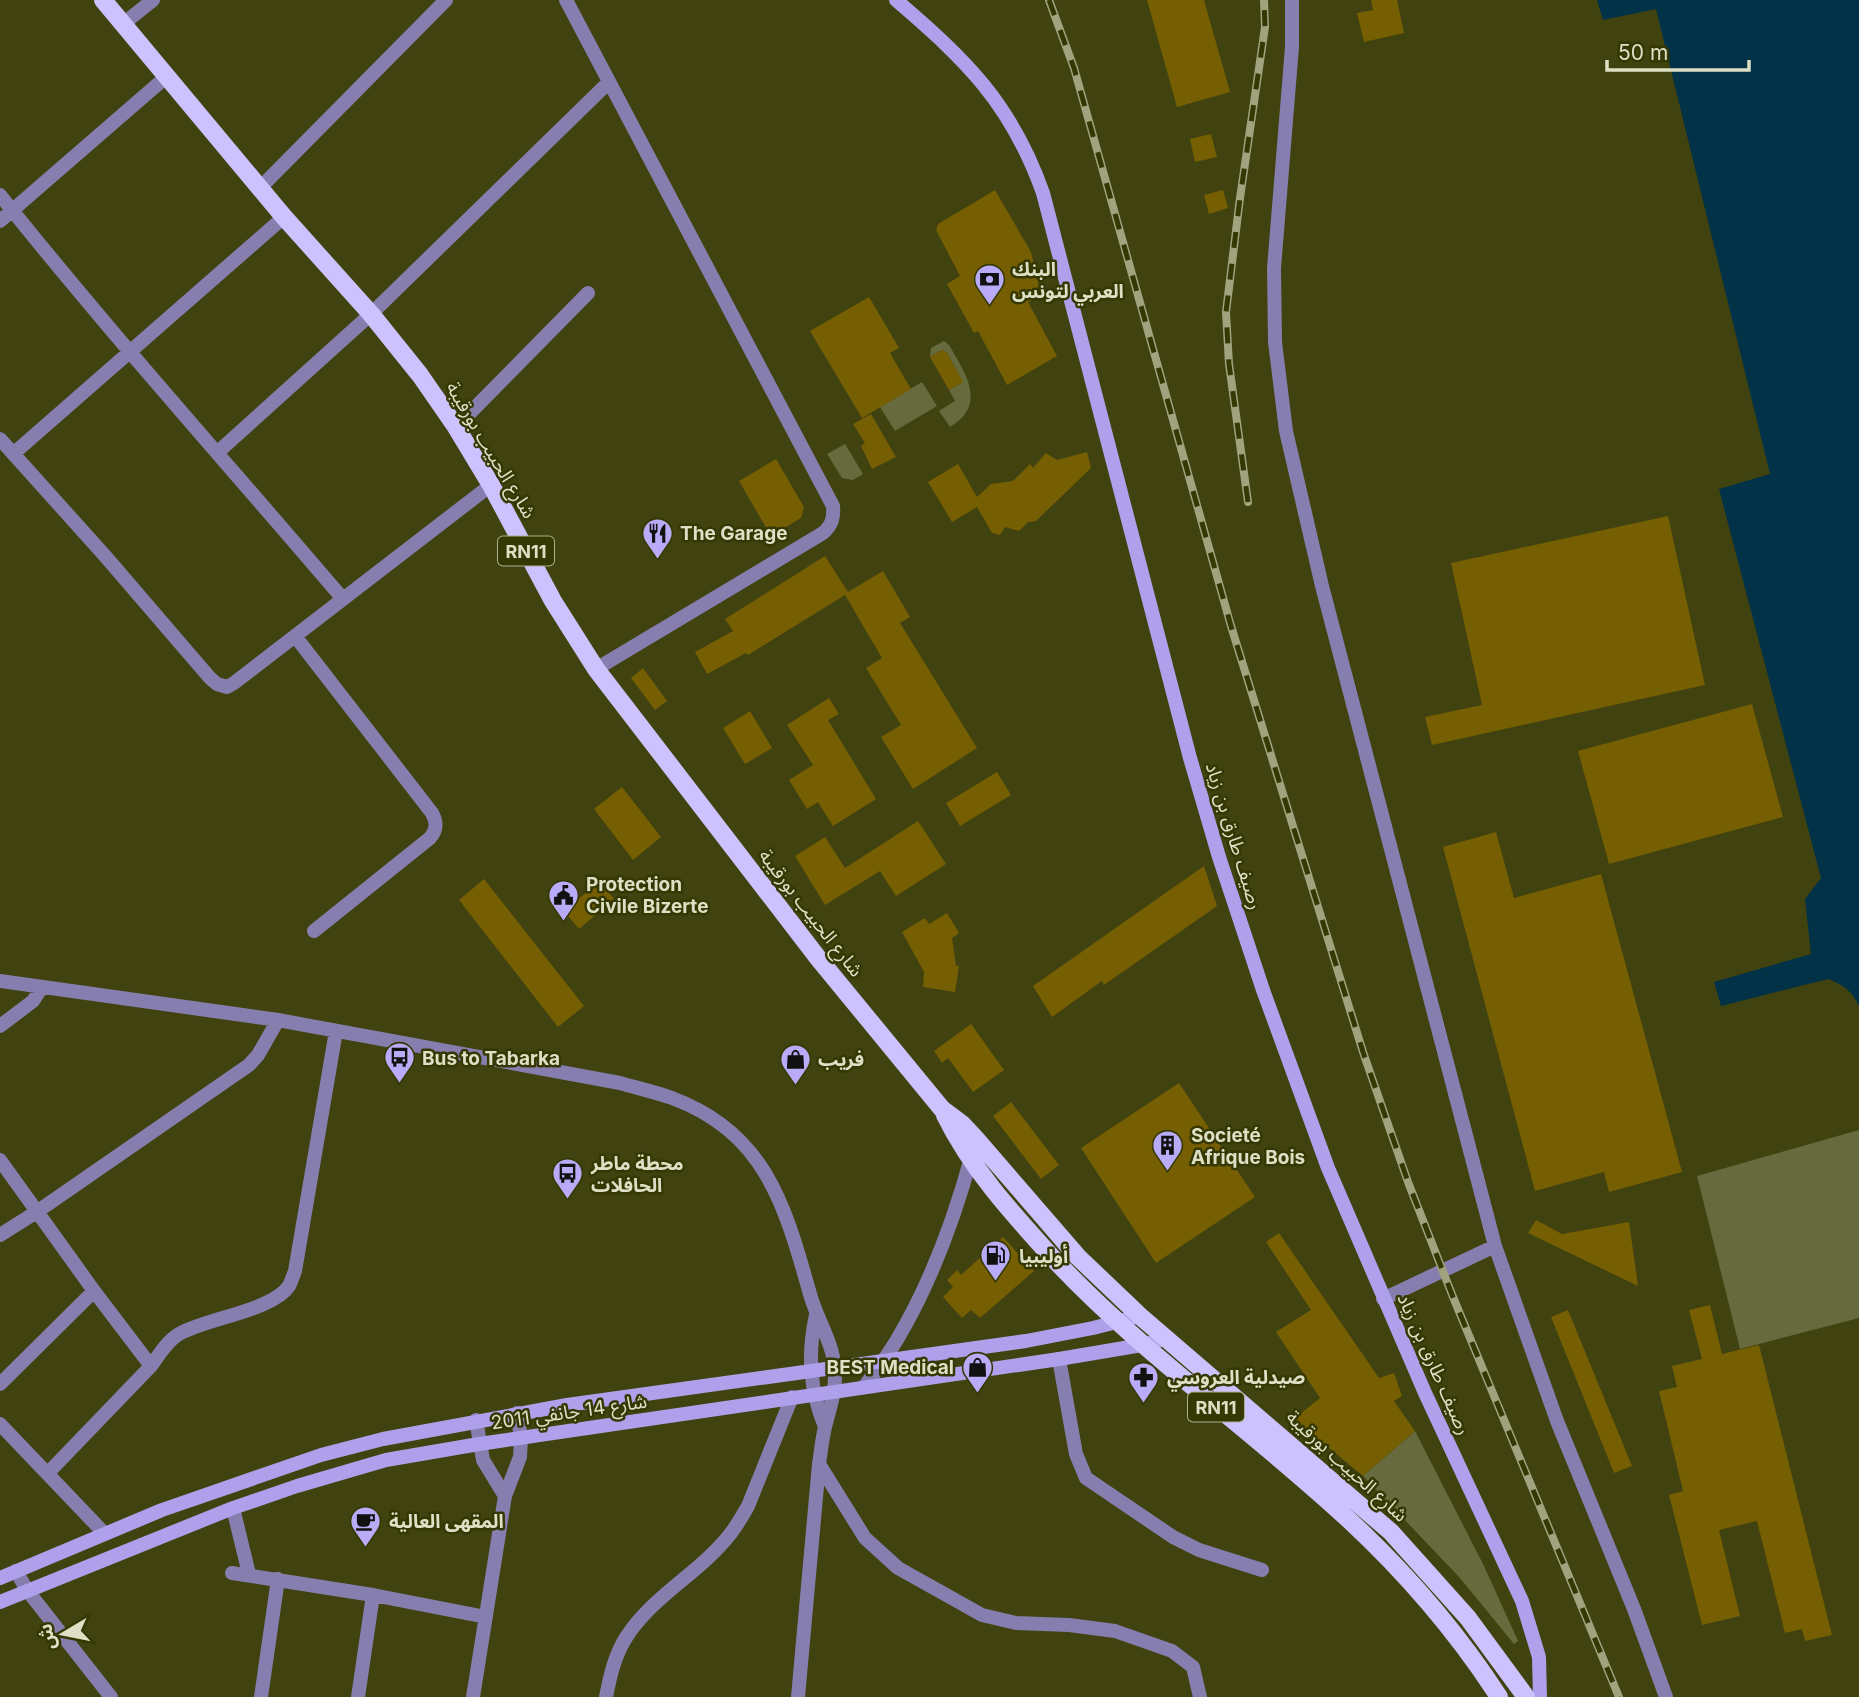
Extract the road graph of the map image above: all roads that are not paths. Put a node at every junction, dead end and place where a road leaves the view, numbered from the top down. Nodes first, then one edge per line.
1 (103, 0) edge
2 (153, 0) edge
3 (446, 0) edge
4 (566, 0) edge
5 (896, 0) edge
6 (1292, 0) edge
7 (123, 24) junction
8 (166, 77) junction
9 (609, 82) junction
10 (260, 188) junction
11 (0, 195) edge
12 (12, 211) junction
13 (284, 218) junction
14 (0, 221) edge
15 (587, 293) dead end
16 (370, 314) junction
17 (129, 352) junction
18 (456, 427) junction
19 (0, 439) edge
20 (218, 452) junction
21 (13, 454) junction
22 (491, 485) junction
23 (343, 599) junction
24 (295, 636) junction
25 (596, 669) junction
26 (314, 931) dead end
27 (0, 981) edge
28 (42, 987) junction
29 (278, 1020) junction
30 (0, 1026) edge
31 (336, 1031) junction
32 (942, 1109) junction
33 (976, 1139) junction
34 (971, 1159) junction
35 (0, 1160) edge
36 (38, 1211) junction
37 (0, 1235) edge
38 (1495, 1246) junction
39 (94, 1292) junction
40 (1383, 1299) junction
41 (816, 1315) junction
42 (1140, 1316) junction
43 (1118, 1323) junction
44 (1165, 1339) junction
45 (1142, 1345) junction
46 (1059, 1359) junction
47 (883, 1361) junction
48 (151, 1366) junction
49 (835, 1368) junction
50 (811, 1371) junction
51 (0, 1384) edge
52 (864, 1387) junction
53 (835, 1391) junction
54 (814, 1394) junction
55 (792, 1398) junction
56 (517, 1413) junction
57 (476, 1420) junction
58 (0, 1424) edge
59 (825, 1427) junction
60 (521, 1438) junction
61 (479, 1444) junction
62 (819, 1465) junction
63 (48, 1474) junction
64 (505, 1496) junction
65 (233, 1508) junction
66 (104, 1533) junction
67 (1262, 1570) dead end
68 (16, 1571) junction
69 (232, 1573) dead end
70 (249, 1574) junction
71 (0, 1578) edge
72 (278, 1579) junction
73 (27, 1590) junction
74 (373, 1595) junction
75 (0, 1602) edge
76 (486, 1617) junction
77 (111, 1697) edge
78 (261, 1697) edge
79 (358, 1697) edge
80 (473, 1697) edge
81 (606, 1697) edge
82 (798, 1697) edge
83 (1200, 1697) edge
84 (1499, 1697) edge
85 (1527, 1697) edge
86 (1540, 1697) edge
87 (1666, 1697) edge

1 - 7 main road, شارع الحبيب بورقيبة / RN11
2 - 7 street
3 - 10 street
4 - 9 street
5 - 40 main road, رصيف طارق بن زياد
6 - 38 street
7 - 8 main road, شارع الحبيب بورقيبة / RN11
8 - 10 main road, شارع الحبيب بورقيبة / RN11
8 - 12 street
9 - 16 street
9 - 25 street
10 - 13 main road, شارع الحبيب بورقيبة / RN11
11 - 12 street
12 - 14 street
12 - 17 street
13 - 16 main road, شارع الحبيب بورقيبة / RN11
13 - 17 street
15 - 18 street
16 - 18 main road, شارع الحبيب بورقيبة / RN11
16 - 20 street
17 - 20 street
17 - 21 street
18 - 22 main road, شارع الحبيب بورقيبة / RN11
19 - 21 street
20 - 23 street
21 - 24 street
22 - 23 street
22 - 25 main road, شارع الحبيب بورقيبة / RN11
23 - 24 street
24 - 26 street
25 - 32 main road, شارع الحبيب بورقيبة / RN11
27 - 28 street
28 - 29 street
28 - 30 street
29 - 31 street
29 - 36 street
31 - 41 street
31 - 48 street
32 - 33 main road, شارع الحبيب بورقيبة / RN11
32 - 34 main road, شارع الحبيب بورقيبة / RN11
33 - 34 street
33 - 42 main road, شارع الحبيب بورقيبة / RN11
34 - 43 main road, شارع الحبيب بورقيبة / RN11
34 - 47 street
35 - 36 street
36 - 37 street
36 - 39 street
38 - 40 street
38 - 87 street
39 - 48 street
39 - 51 street
40 - 86 main road, رصيف طارق بن زياد
41 - 49 street
41 - 50 street
42 - 43 main road, شارع 14 جانفي 2011
42 - 44 main road, شارع الحبيب بورقيبة / RN11
43 - 45 main road, شارع الحبيب بورقيبة / RN11
43 - 47 main road, شارع 14 جانفي 2011
44 - 45 main road, شارع 14 جانفي 2011
44 - 85 main road, شارع الحبيب بورقيبة / RN11
45 - 46 main road, شارع 14 جانفي 2011
45 - 84 main road, شارع الحبيب بورقيبة / RN11
46 - 52 main road, شارع 14 جانفي 2011
46 - 67 street
47 - 49 main road, شارع 14 جانفي 2011
47 - 52 street
48 - 63 street
49 - 50 main road, شارع 14 جانفي 2011
49 - 53 street
50 - 54 street
50 - 56 main road, شارع 14 جانفي 2011
52 - 53 main road, شارع 14 جانفي 2011
53 - 54 main road, شارع 14 جانفي 2011
53 - 59 street
54 - 55 main road, شارع 14 جانفي 2011
54 - 59 street
55 - 60 main road, شارع 14 جانفي 2011
55 - 81 street
56 - 57 main road, شارع 14 جانفي 2011
56 - 60 street
57 - 61 street
57 - 66 main road, شارع 14 جانفي 2011
58 - 63 street
59 - 62 street
60 - 61 main road, شارع 14 جانفي 2011
60 - 64 street
61 - 64 street
61 - 65 main road, شارع 14 جانفي 2011
62 - 82 street
62 - 83 street
63 - 66 street
64 - 76 street
65 - 70 street
65 - 73 main road, شارع 14 جانفي 2011
66 - 68 main road, شارع 14 جانفي 2011
68 - 71 main road, شارع 14 جانفي 2011
68 - 73 street
69 - 70 street
70 - 72 street
72 - 74 street
72 - 78 street
73 - 75 main road, شارع 14 جانفي 2011
73 - 77 street
74 - 76 street
74 - 79 street
76 - 80 street

